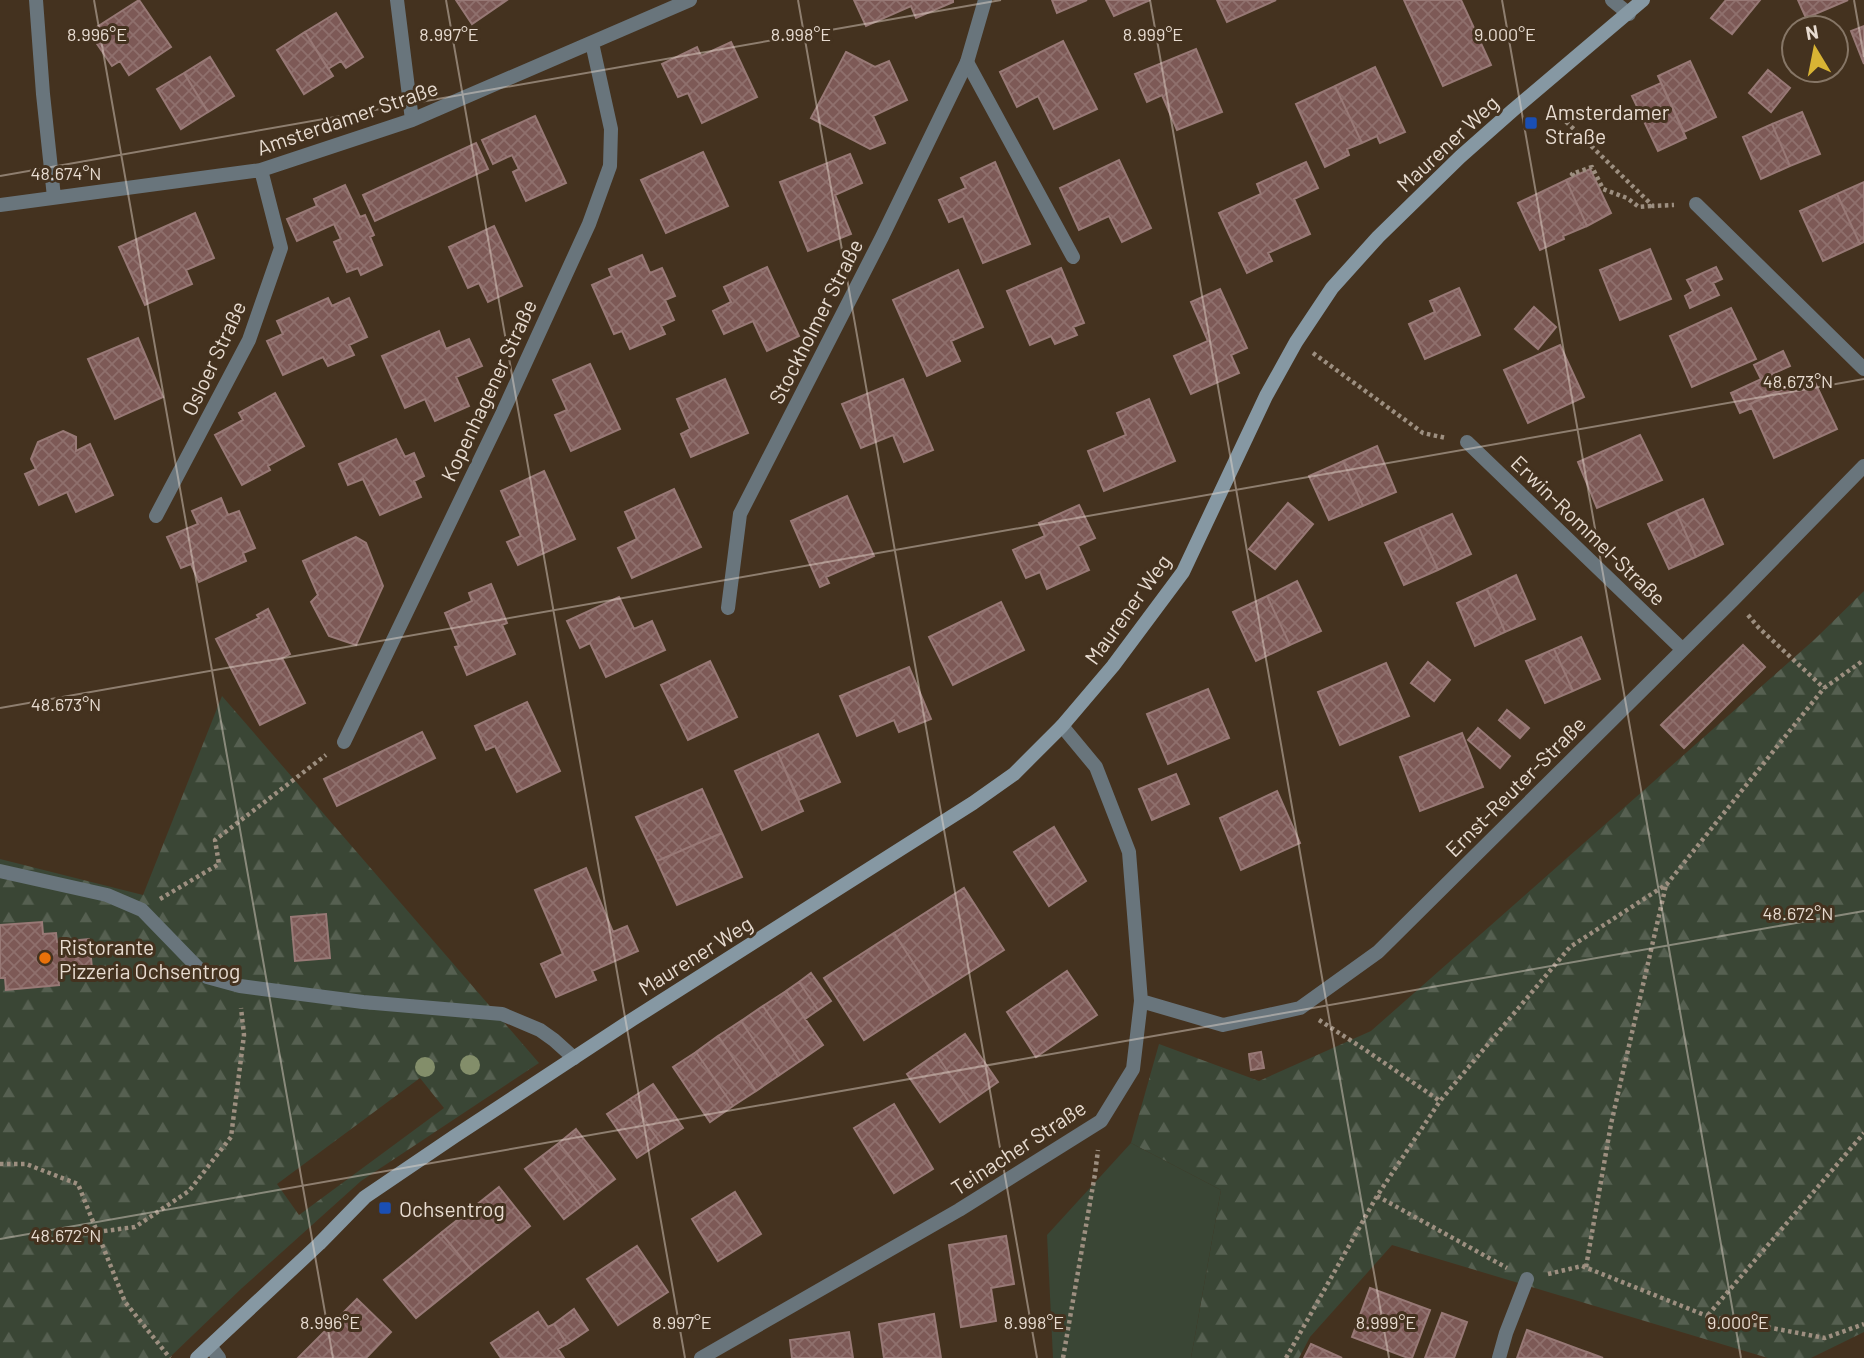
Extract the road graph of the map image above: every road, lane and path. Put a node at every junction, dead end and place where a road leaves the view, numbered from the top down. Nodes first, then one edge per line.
1 (36, 0) edge
2 (397, 0) edge
3 (690, 0) edge
4 (985, 0) edge
5 (1612, 0) edge
6 (1643, 0) edge
7 (1629, 14) junction
8 (592, 43) junction
9 (967, 62) junction
10 (1536, 91) junction
11 (412, 120) junction
12 (261, 170) junction
13 (1574, 176) dead end
14 (54, 197) junction
15 (1696, 204) joint
16 (0, 205) edge
17 (1653, 206) junction
18 (1073, 257) dead end
19 (1296, 342) junction
20 (1864, 369) edge
21 (1467, 442) joint
22 (1864, 466) edge
23 (156, 516) dead end
24 (1734, 599) junction
25 (729, 608) dead end
26 (1682, 649) junction
27 (1864, 660) edge
28 (1824, 688) junction
29 (1062, 726) junction
30 (344, 742) joint
31 (0, 870) edge
32 (1667, 884) junction
33 (142, 910) junction
34 (240, 986) junction
35 (1141, 1001) junction
36 (1300, 1008) junction
37 (574, 1058) junction
38 (1440, 1101) junction
39 (1101, 1121) junction
40 (1864, 1133) edge
41 (0, 1164) edge
42 (1377, 1196) junction
43 (97, 1232) junction
44 (1586, 1267) junction
45 (1527, 1279) junction
46 (1707, 1316) junction
47 (1864, 1324) edge
48 (214, 1352) edge
49 (170, 1358) edge
50 (197, 1358) edge
51 (701, 1358) edge
52 (1063, 1358) edge
53 (1286, 1358) edge
54 (1499, 1358) edge

1 - 14 street
2 - 11 street
3 - 8 street, Amsterdamer Straße
4 - 9 street, Stockholmer Straße
5 - 7 street
6 - 7 street, Maurener Weg
7 - 10 street, Maurener Weg
8 - 11 street, Amsterdamer Straße
8 - 30 street, Kopenhagener Straße
9 - 18 street
9 - 25 street, Stockholmer Straße
10 - 17 path
10 - 19 street, Maurener Weg
11 - 12 street, Amsterdamer Straße
12 - 14 street, Amsterdamer Straße
12 - 23 street, Osloer Straße
13 - 17 path
14 - 16 street, Amsterdamer Straße
15 - 17 path
15 - 20 street
19 - 21 path
19 - 29 street, Maurener Weg
21 - 26 street, Erwin-Rommel-Straße
22 - 24 street, Ernst-Reuter-Straße
24 - 26 street, Ernst-Reuter-Straße
24 - 28 path
26 - 36 street, Ernst-Reuter-Straße
27 - 28 path
28 - 32 path
29 - 35 street, Teinacher Straße
29 - 37 street, Maurener Weg
30 - 33 path
31 - 33 street
32 - 38 path
32 - 44 path
33 - 34 street
34 - 37 street
34 - 43 path
35 - 36 street, Ernst-Reuter-Straße
35 - 39 street, Teinacher Straße
36 - 38 path
37 - 48 street, Maurener Weg
38 - 42 path
39 - 51 street, Teinacher Straße
39 - 52 path
40 - 46 path
41 - 43 path
42 - 45 path
42 - 53 path
43 - 49 path
44 - 45 path
44 - 46 path
45 - 54 street
46 - 47 path
48 - 50 street, Maurener Weg

